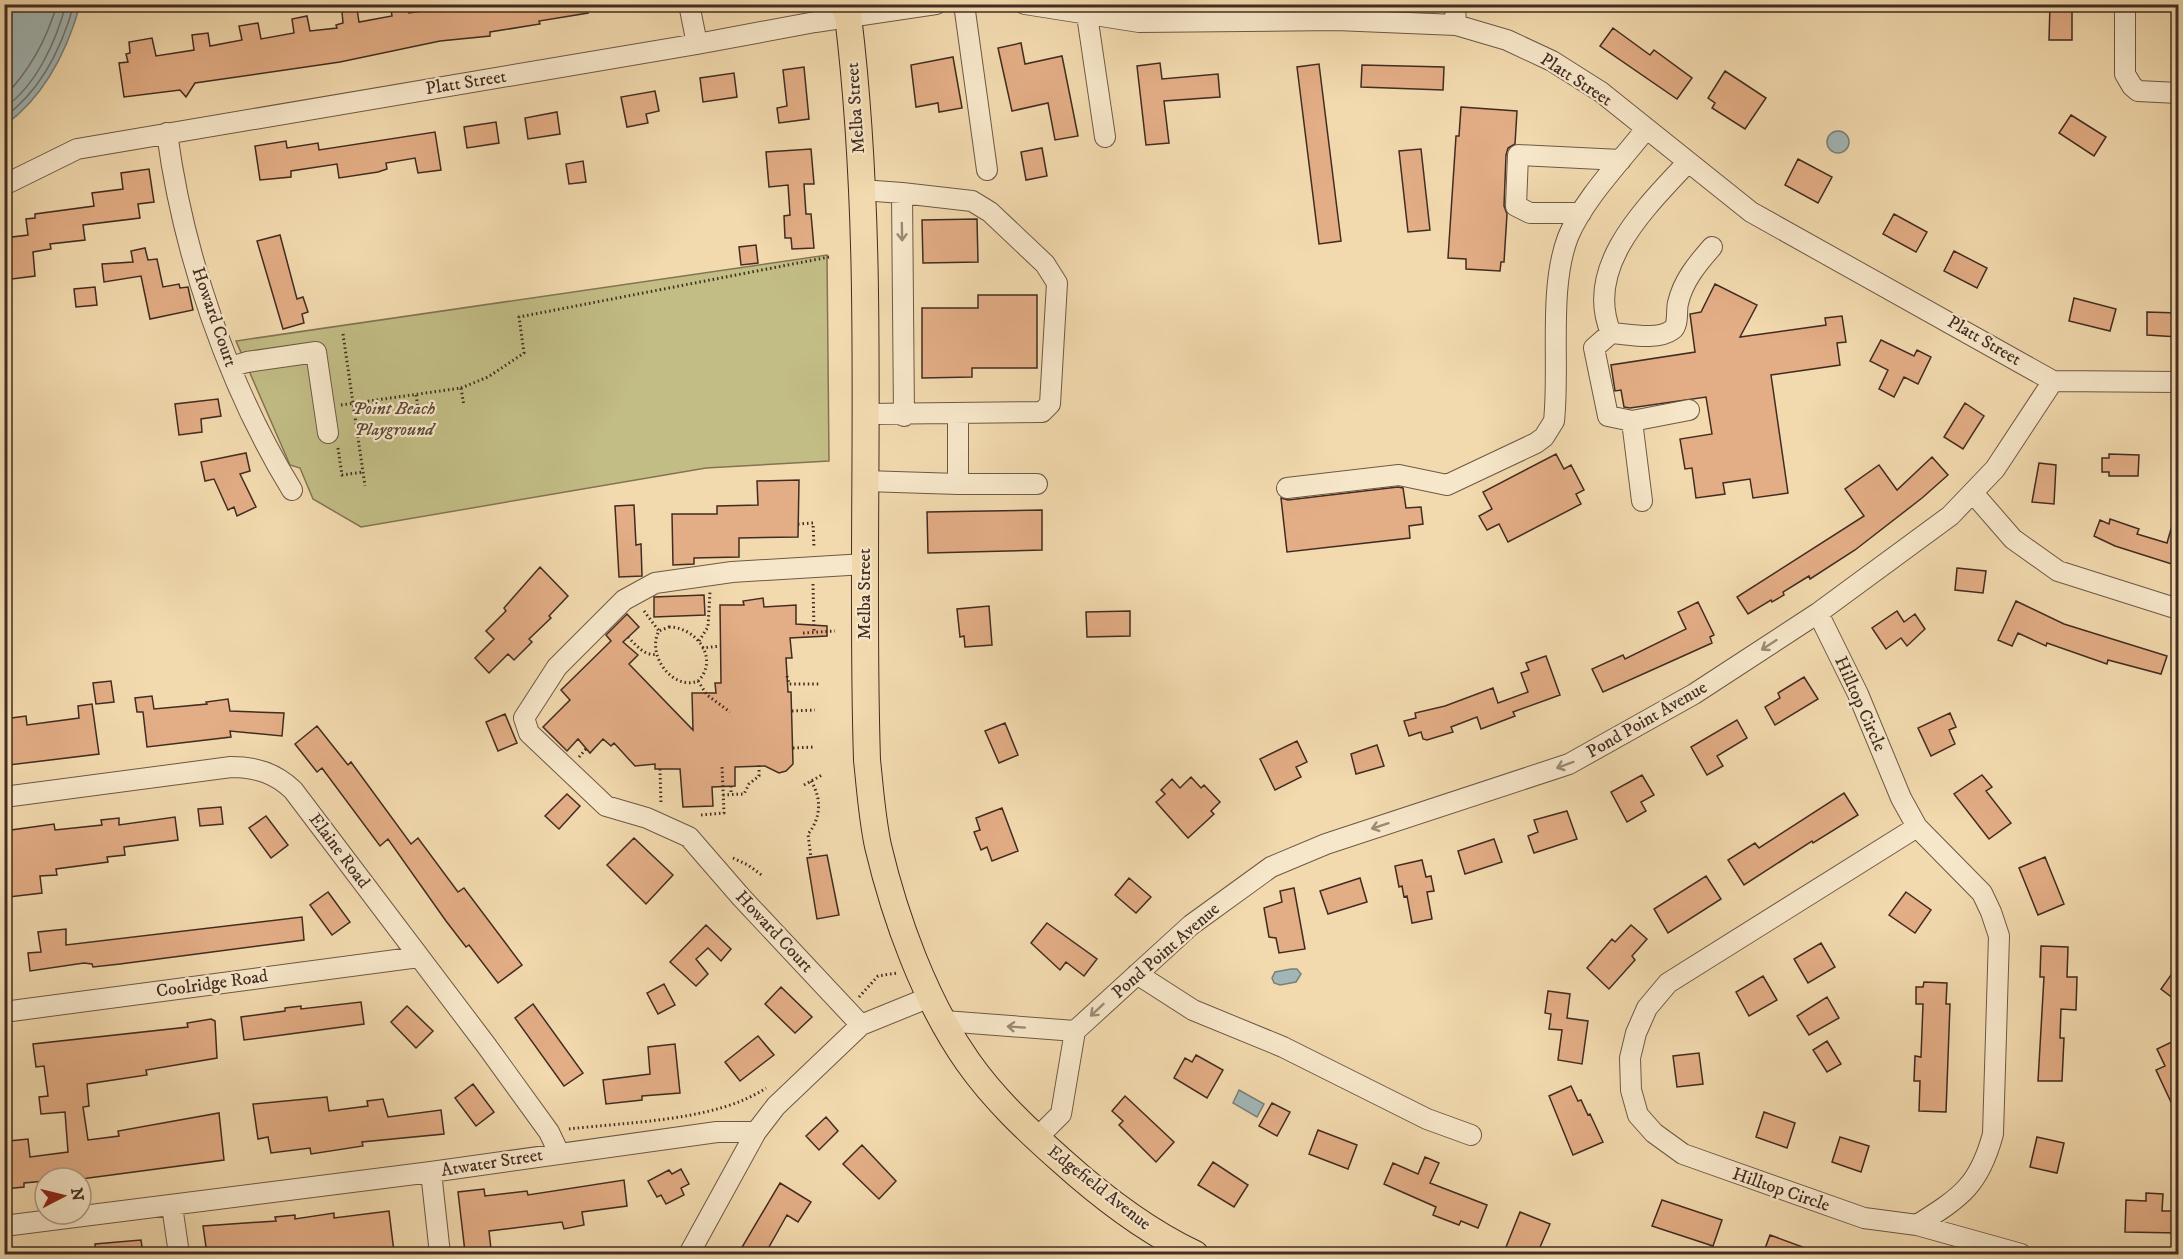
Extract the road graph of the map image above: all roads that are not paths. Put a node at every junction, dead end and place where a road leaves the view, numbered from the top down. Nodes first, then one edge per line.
1 (689, 4) edge
2 (936, 4) edge
3 (964, 4) edge
4 (1025, 4) edge
5 (1455, 4) edge
6 (2125, 4) edge
7 (846, 10) edge
8 (1087, 15) junction
9 (1456, 25) junction
10 (697, 44) junction
11 (2178, 93) edge
12 (1646, 129) junction
13 (167, 133) junction
14 (1105, 137) dead end
15 (1621, 160) junction
16 (1688, 162) junction
17 (987, 170) dead end
18 (4, 185) edge
19 (861, 190) junction
20 (902, 193) junction
21 (1581, 213) junction
22 (1712, 247) dead end
23 (1611, 333) junction
24 (230, 367) junction
25 (2053, 381) junction
26 (2178, 382) edge
27 (1689, 410) dead end
28 (864, 414) junction
29 (958, 414) junction
30 (904, 416) junction
31 (1632, 421) junction
32 (328, 433) road end
33 (865, 481) junction
34 (958, 484) junction
35 (1037, 484) dead end
36 (1287, 488) dead end
37 (292, 490) dead end
38 (1973, 493) junction
39 (1642, 501) dead end
40 (866, 564) junction
41 (2178, 609) edge
42 (1818, 613) junction
43 (4, 797) edge
44 (1917, 827) junction
45 (419, 957) junction
46 (1137, 974) junction
47 (930, 997) junction
48 (4, 1012) edge
49 (944, 1022) junction
50 (861, 1025) junction
51 (1075, 1031) junction
52 (756, 1132) junction
53 (1471, 1135) dead end
54 (1036, 1138) junction
55 (559, 1153) junction
56 (431, 1172) junction
57 (172, 1206) junction
58 (1917, 1225) junction
59 (4, 1226) edge
60 (179, 1254) edge
61 (440, 1254) edge
62 (689, 1254) edge
63 (1195, 1254) edge
64 (2021, 1254) edge

1 - 10 street
2 - 7 street, Platt Street
3 - 17 street
4 - 8 street, Platt Street
5 - 9 street
6 - 11 street
7 - 10 street, Platt Street
7 - 19 main road, Melba Street
8 - 9 street, Platt Street
8 - 14 street
9 - 12 street, Platt Street
10 - 13 street, Platt Street
12 - 15 street
12 - 16 street, Platt Street
13 - 18 street, Platt Street
13 - 24 street, Howard Court
15 - 21 street
15 - 21 street
16 - 23 street
16 - 25 street, Platt Street
19 - 20 street
19 - 28 main road, Melba Street
20 - 29 street
20 -> 30 street
21 - 36 street
22 - 23 street
23 - 31 street
24 - 32 street
24 - 37 street, Howard Court
25 - 26 street
25 - 38 street, Pond Point Avenue
27 - 31 street
28 - 30 street
28 - 33 main road, Melba Street
29 - 30 street
29 - 34 street
31 - 39 street
33 - 34 street
33 - 40 main road, Melba Street
34 - 35 street
38 - 41 street
38 - 42 street, Pond Point Avenue
40 - 47 main road, Melba Street
40 - 50 street, Howard Court
42 - 44 street, Hilltop Circle
42 -> 46 street, Pond Point Avenue
43 - 45 street, Elaine Road
44 - 58 street, Hilltop Circle
44 - 58 street, Hilltop Circle
45 - 48 street, Coolridge Road
45 - 55 street, Elaine Road
46 -> 51 street, Pond Point Avenue
46 - 53 street
47 - 49 main road, Melba Street
47 - 50 street
51 -> 49 street
49 - 54 main road, Melba Street
50 - 52 street
51 - 54 street
52 - 55 street, Atwater Street
52 - 62 street
54 - 63 main road, Edgefield Avenue
55 - 56 street, Atwater Street
56 - 57 street, Atwater Street
56 - 61 street
57 - 59 street, Atwater Street
57 - 60 street
58 - 64 street

